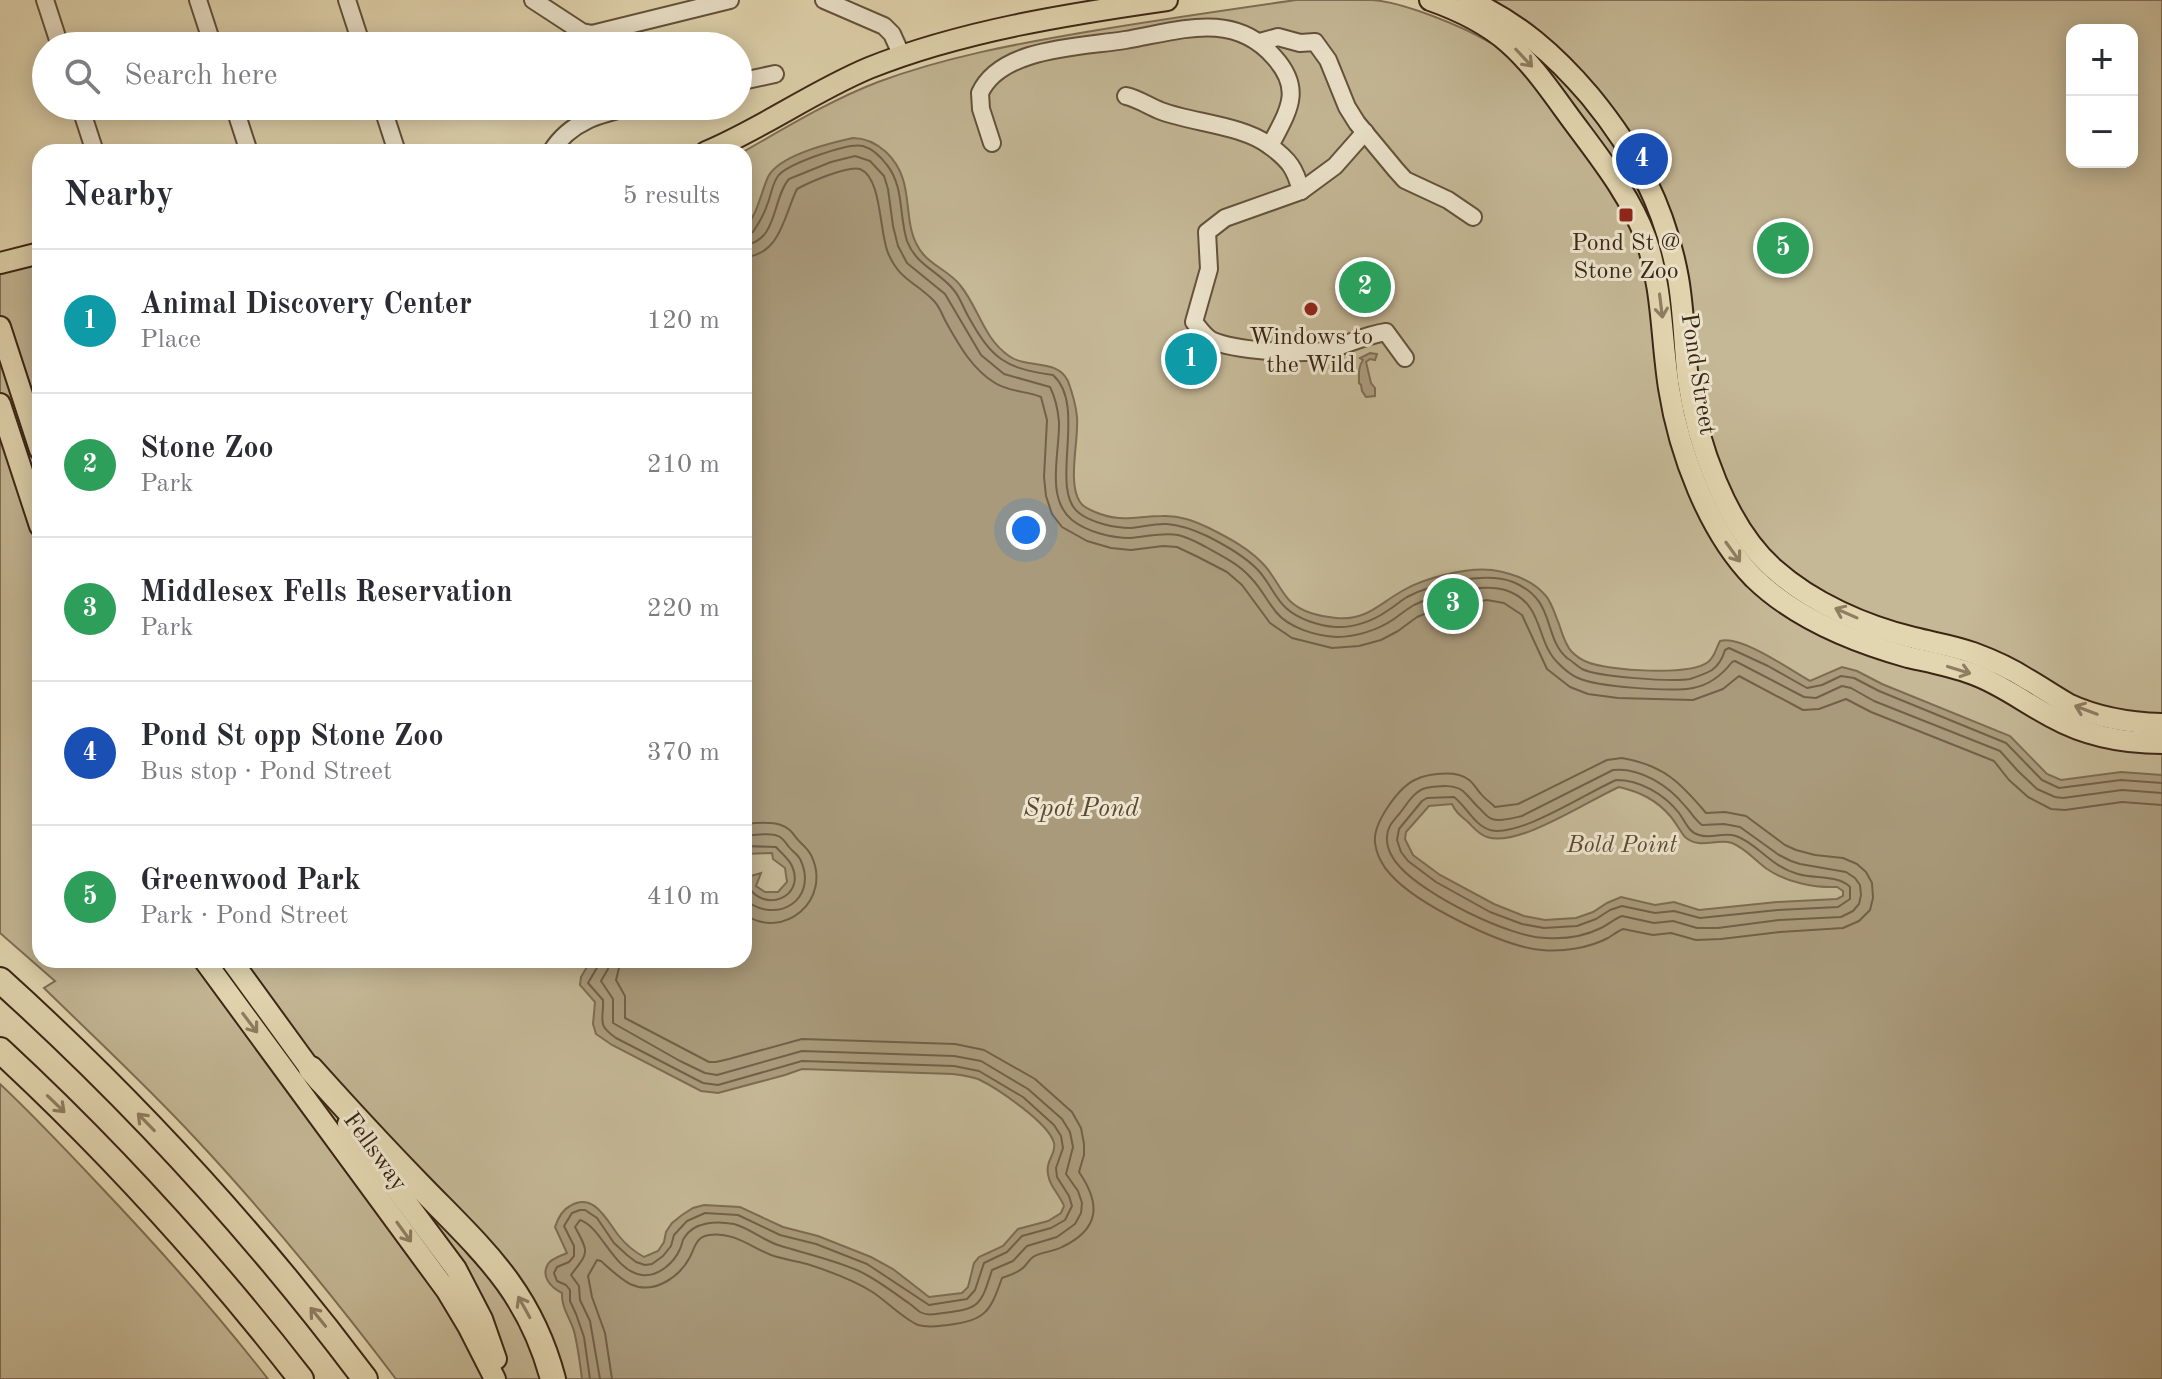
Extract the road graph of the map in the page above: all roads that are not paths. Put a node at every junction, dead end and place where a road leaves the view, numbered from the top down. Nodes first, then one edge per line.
1 (45, 0) edge
2 (198, 0) edge
3 (347, 0) edge
4 (533, 0) edge
5 (730, 0) edge
6 (824, 0) edge
7 (1167, 0) edge
8 (1430, 0) edge
9 (1468, 0) edge
10 (55, 32) edge
11 (208, 32) edge
12 (357, 32) edge
13 (582, 32) edge
14 (600, 32) edge
15 (1260, 42) junction
16 (902, 56) junction
17 (775, 74) dead end
18 (752, 79) edge
19 (1126, 96) dead end
20 (85, 120) edge
21 (239, 120) edge
22 (387, 120) edge
23 (586, 120) edge
24 (1365, 132) junction
25 (992, 143) dead end
26 (92, 144) edge
27 (246, 144) edge
28 (394, 144) edge
29 (557, 144) edge
30 (721, 144) edge
31 (1270, 146) junction
32 (1301, 191) junction
33 (1473, 217) dead end
34 (32, 255) edge
35 (0, 263) edge
36 (0, 327) edge
37 (1405, 358) dead end
38 (0, 404) edge
39 (32, 425) edge
40 (32, 502) edge
41 (2162, 724) edge
42 (2162, 743) edge
43 (210, 968) edge
44 (237, 968) edge
45 (0, 980) edge
46 (0, 1050) edge
47 (311, 1069) junction
48 (301, 1379) edge
49 (365, 1379) edge
50 (497, 1379) edge
51 (553, 1379) edge

1 - 10 street
2 - 11 street
3 - 12 street
4 - 13 street
5 - 14 street
6 - 16 street
7 - 16 main road
8 -> 42 main road, Pond Street
41 -> 9 main road, Pond Street
15 - 24 street
15 - 25 street
15 - 31 street
16 - 30 main road
17 - 18 street
19 - 31 street
20 - 26 street
21 - 27 street
22 - 28 street
23 - 29 street
24 - 32 street
24 - 33 street
31 - 32 street
32 - 37 street
34 - 35 main road
36 - 39 main road
38 - 40 main road
43 -> 50 main road, Fellsway
44 - 47 main road, Fellsway
49 -> 45 highway
46 -> 48 highway
47 - 50 main road, Fellsway
51 -> 47 highway

